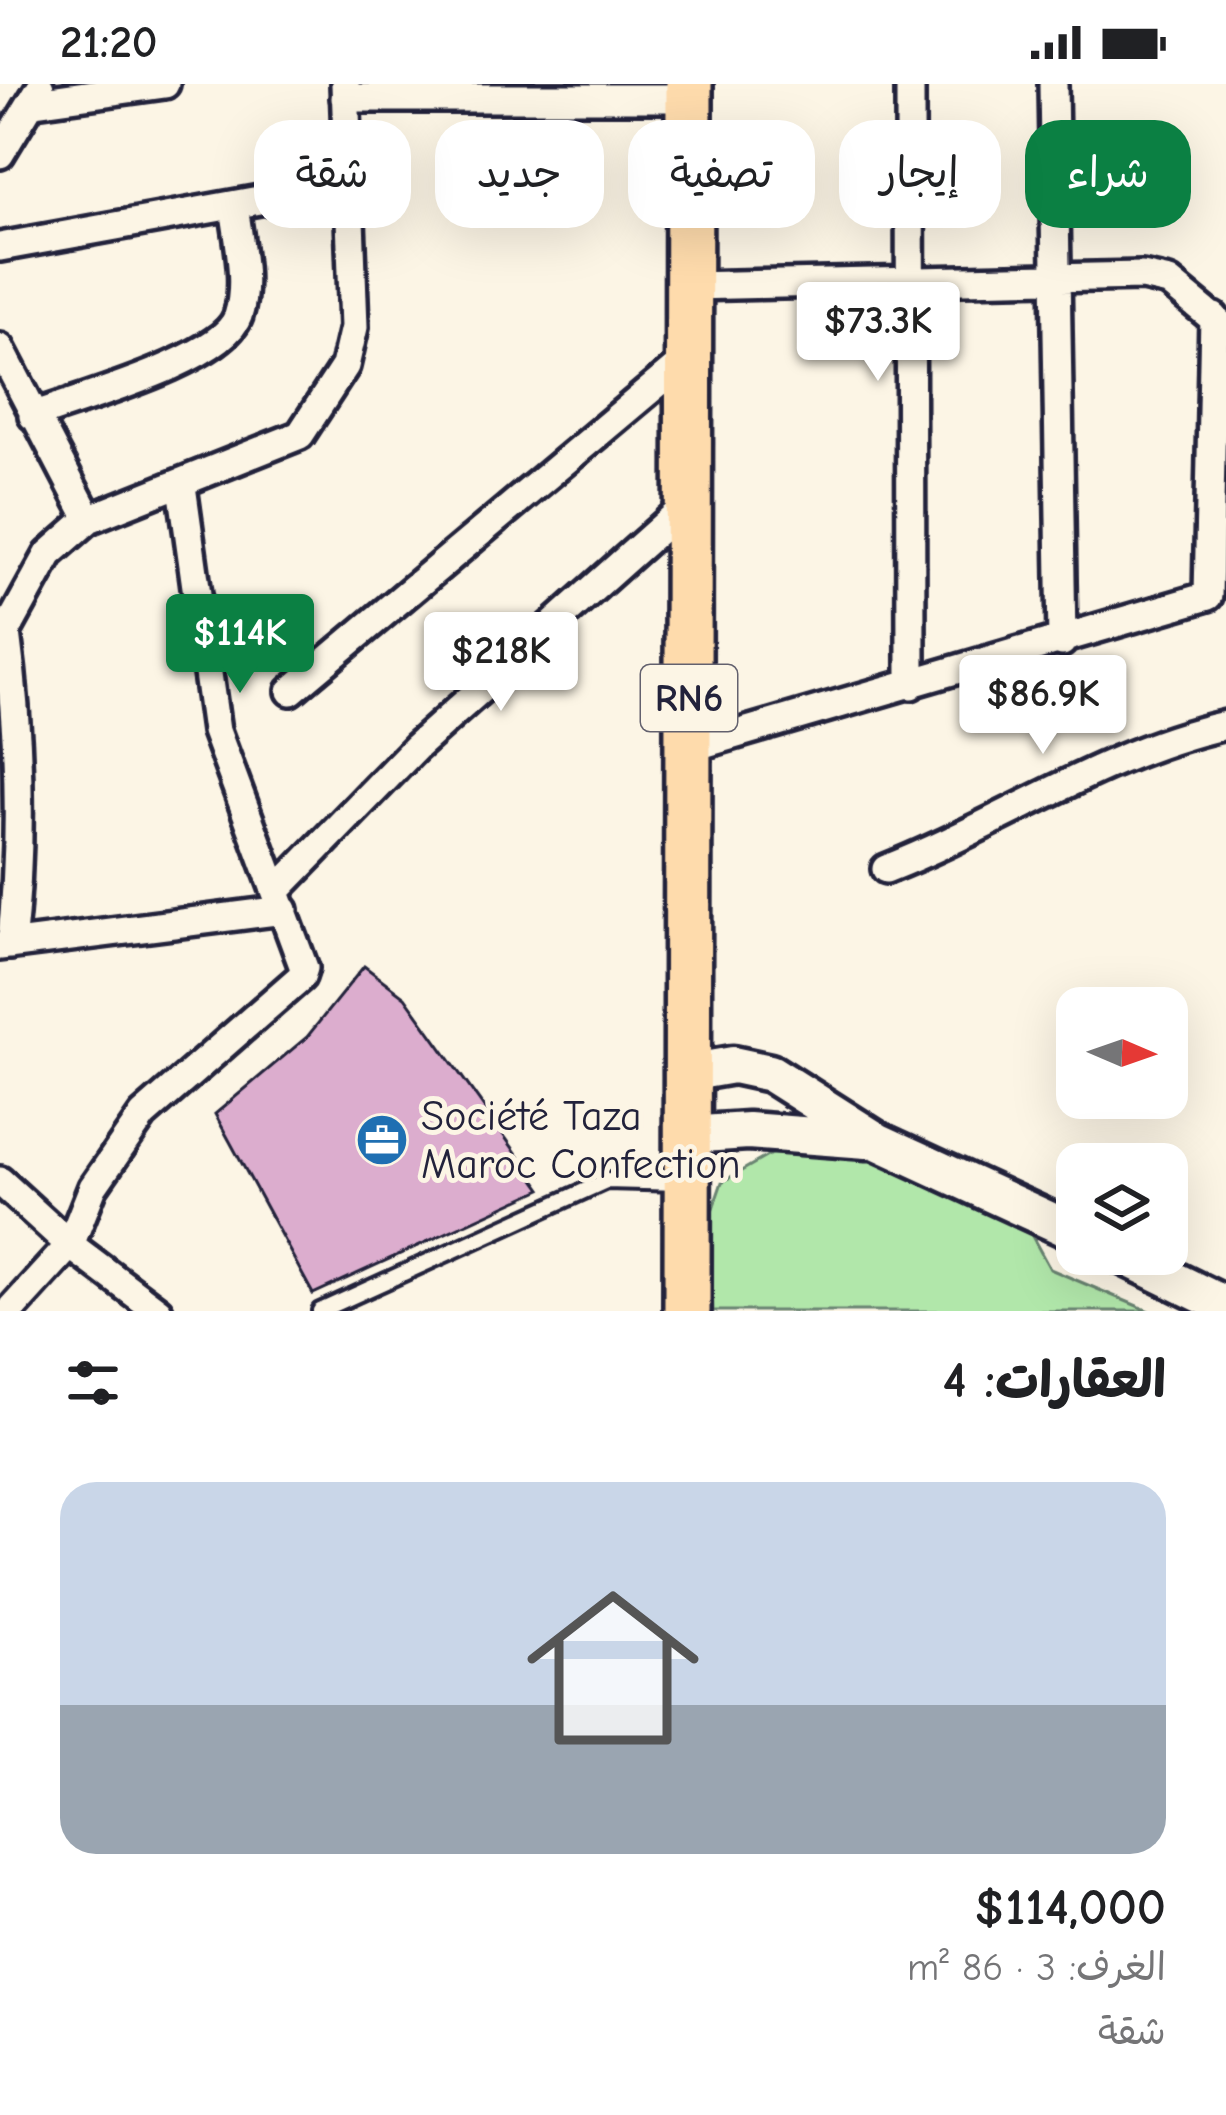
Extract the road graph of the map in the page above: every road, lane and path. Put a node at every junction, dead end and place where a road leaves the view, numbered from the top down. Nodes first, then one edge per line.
1 (165, 84) edge
2 (910, 84) edge
3 (1053, 84) edge
4 (458, 90) edge
5 (345, 91) edge
6 (601, 91) edge
7 (689, 91) edge
8 (38, 93) edge
9 (0, 154) edge
10 (254, 201) edge
11 (234, 205) junction
12 (350, 228) edge
13 (0, 247) edge
14 (1054, 275) junction
15 (908, 278) junction
16 (690, 286) junction
17 (1220, 323) edge
18 (0, 348) edge
19 (689, 357) junction
20 (33, 416) junction
21 (182, 486) junction
22 (689, 502) junction
23 (89, 519) junction
24 (1217, 594) edge
25 (3, 635) edge
26 (1062, 642) junction
27 (911, 685) junction
28 (291, 691) dead end
29 (1226, 725) edge
30 (689, 748) junction
31 (886, 869) dead end
32 (280, 900) junction
33 (6, 946) edge
34 (687, 1073) junction
35 (686, 1135) junction
36 (877, 1141) junction
37 (0, 1181) edge
38 (686, 1184) junction
39 (1056, 1223) edge
40 (70, 1246) junction
41 (1163, 1275) edge
42 (1226, 1306) edge
43 (10, 1311) edge
44 (158, 1311) edge
45 (320, 1311) edge
46 (687, 1311) edge

1 - 8 street
2 - 15 street
3 - 14 street
4 - 5 street
4 - 6 street
6 - 7 street
7 - 16 main road, RN6
8 - 9 street
10 - 11 street
11 - 13 street
11 - 20 street
12 - 21 street
14 - 15 street
14 - 17 street
14 - 26 street
15 - 16 street
15 - 27 street
16 - 19 main road, RN6
17 - 24 street
18 - 20 street
19 - 22 main road, RN6
19 - 28 street
20 - 23 street
21 - 23 street
21 - 32 street
22 - 30 main road, RN6
22 - 32 street
23 - 25 street
24 - 26 street
25 - 33 street
26 - 27 street
27 - 30 street
29 - 31 street
30 - 34 main road, RN6
32 - 33 street
32 - 40 street
34 - 35 main road, RN6
34 - 36 street
35 - 36 street
35 - 38 main road, RN6
36 - 39 street
37 - 40 street
38 - 45 lane
38 - 46 main road, RN6
40 - 43 street
40 - 44 street
41 - 42 street

